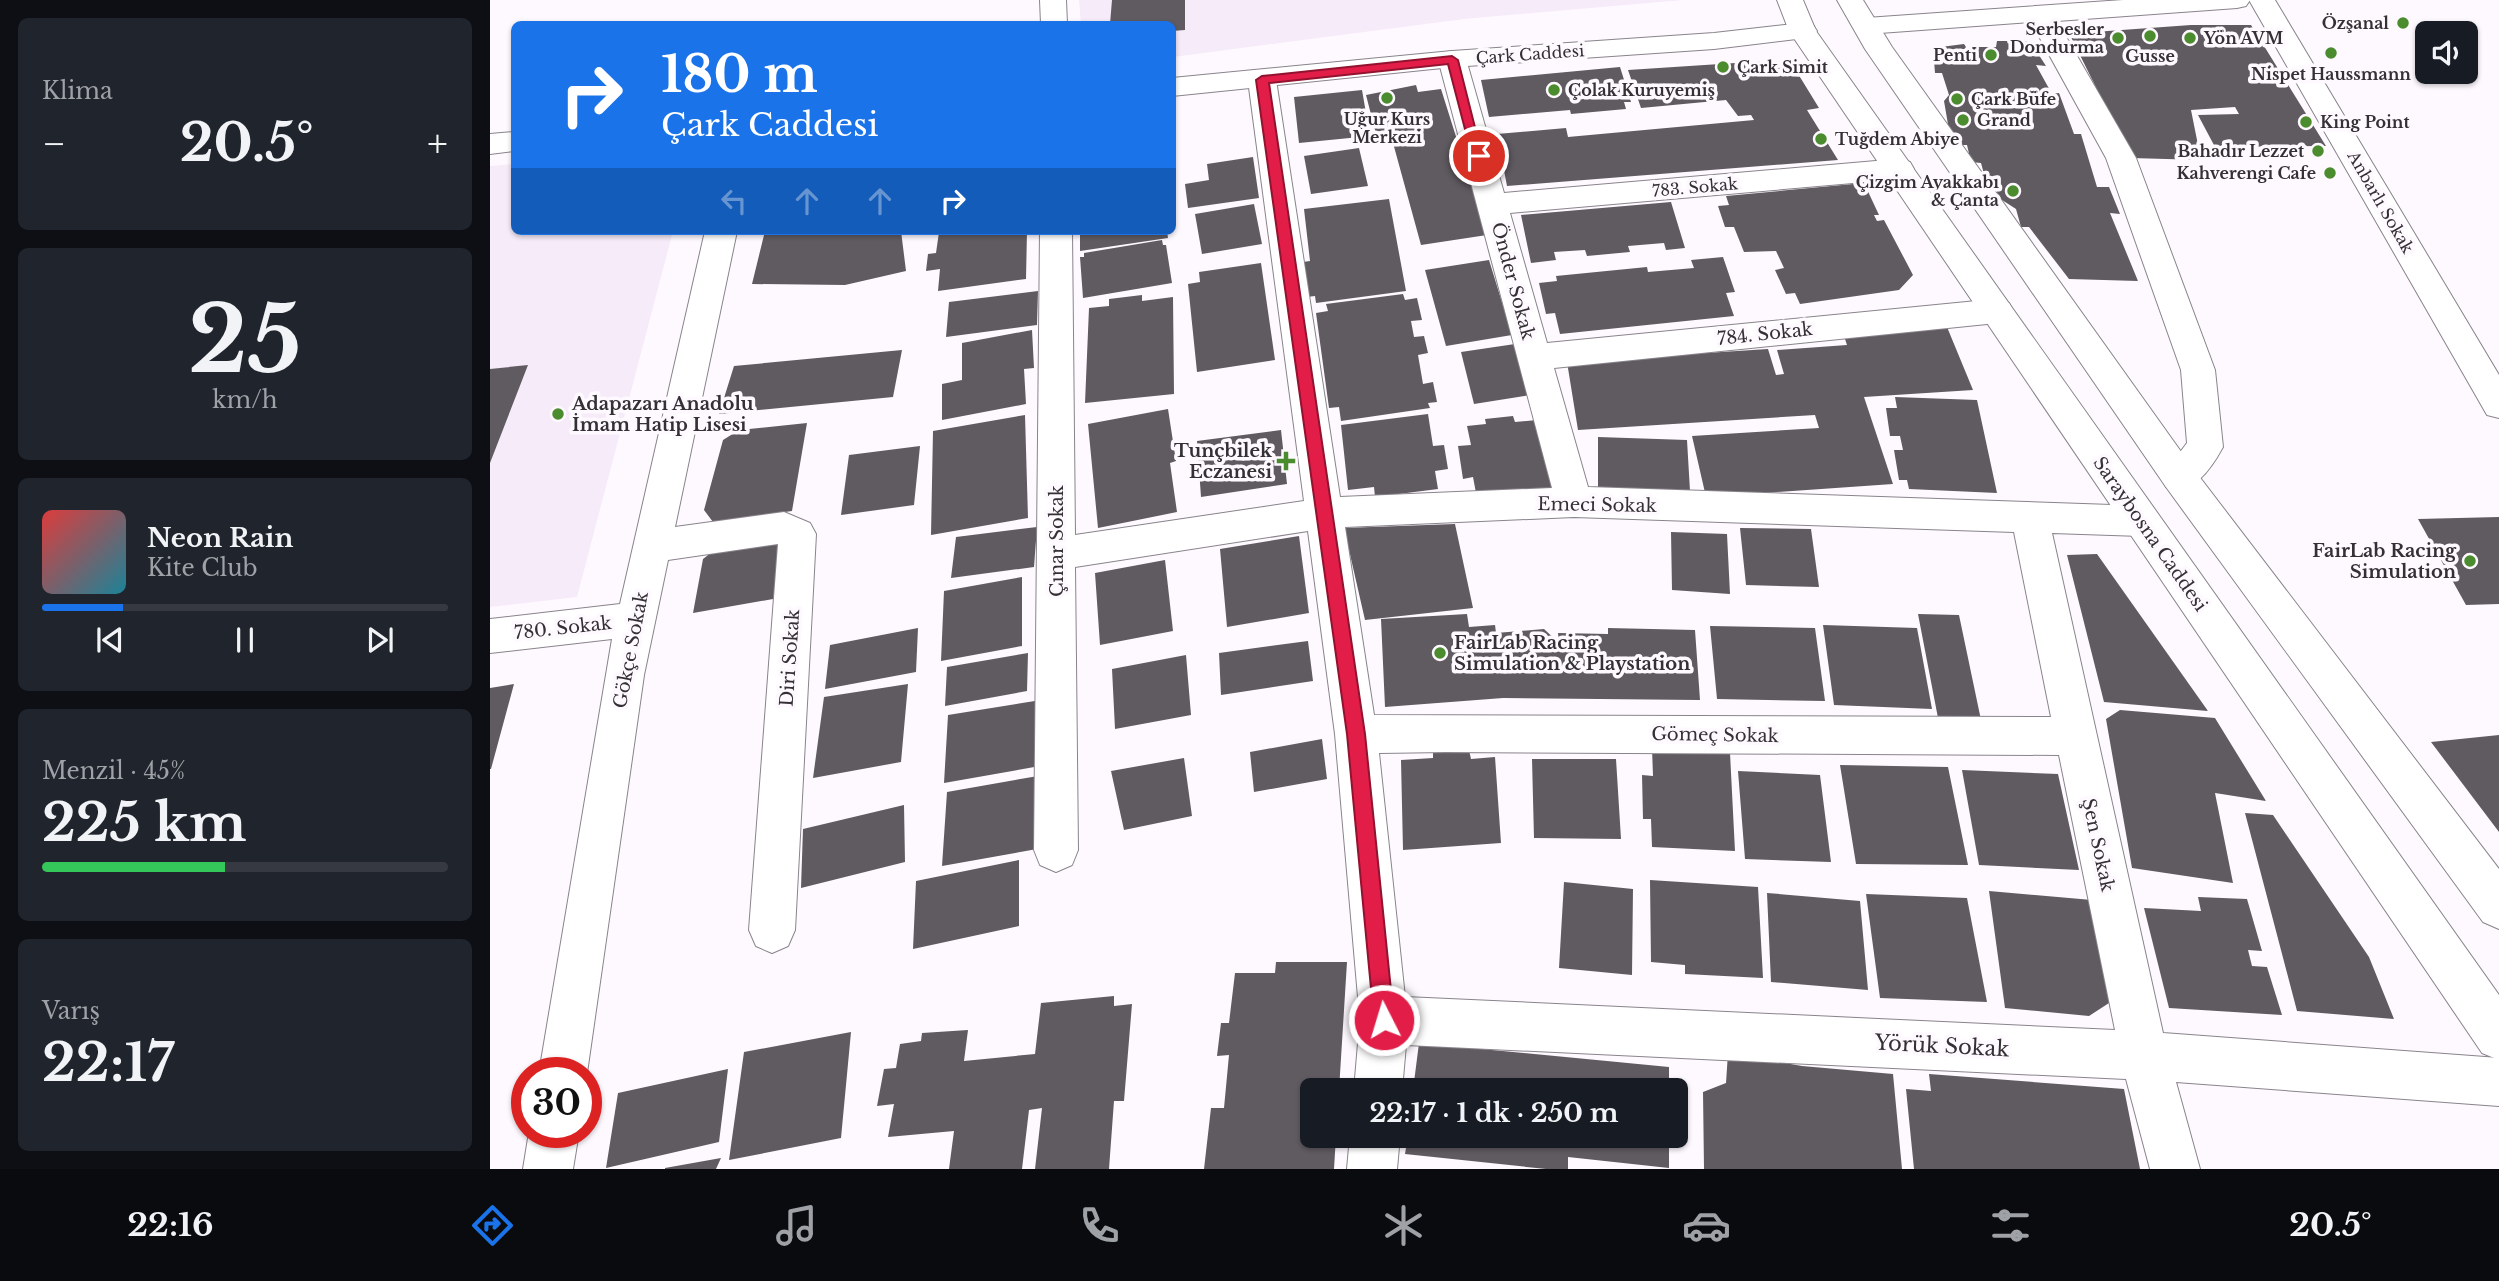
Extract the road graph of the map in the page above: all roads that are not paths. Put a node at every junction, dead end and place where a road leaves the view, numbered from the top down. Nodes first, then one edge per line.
1 (1053, 0) edge
2 (1835, 0) edge
3 (1850, 0) edge
4 (2237, 0) edge
5 (2262, 0) edge
6 (2144, 3) edge
7 (1954, 10) edge
8 (2040, 14) junction
9 (1797, 15) edge
10 (1054, 21) edge
11 (1873, 37) junction
12 (1452, 60) junction
13 (1262, 80) junction
14 (1176, 87) edge
15 (511, 142) edge
16 (490, 144) edge
17 (1899, 169) junction
18 (1492, 204) junction
19 (720, 235) edge
20 (1056, 235) edge
21 (1997, 311) junction
22 (1534, 357) junction
23 (2499, 405) edge
24 (2179, 477) junction
25 (1574, 502) junction
26 (1326, 513) junction
27 (2030, 519) junction
28 (2141, 521) junction
29 (652, 546) junction
30 (1056, 554) junction
31 (636, 620) junction
32 (490, 636) edge
33 (1356, 734) junction
34 (2074, 736) junction
35 (1056, 850) dead end
36 (2499, 906) edge
37 (772, 930) dead end
38 (1384, 1020) junction
39 (2499, 1036) edge
40 (2144, 1056) junction
41 (565, 1057) edge
42 (1379, 1078) edge
43 (2499, 1082) edge
44 (551, 1148) edge
45 (1374, 1148) edge
46 (548, 1169) edge
47 (1372, 1169) edge
48 (2175, 1169) edge

1 - 10 street
2 - 9 street
3 - 11 street
4 - 6 street
5 - 23 street, Anbarlı Sokak
6 - 8 street
7 - 8 street
7 - 11 street
8 - 24 street
9 - 12 street, Çark Caddesi
9 - 17 street, Saraybosna Caddesi
11 - 24 street
12 - 13 street, Çark Caddesi
12 - 18 street, Önder Sokak
13 - 14 street, Çark Caddesi
13 - 26 street
15 - 16 street
17 - 18 street, 783. Sokak
17 - 21 street, Saraybosna Caddesi
18 - 22 street, Önder Sokak
19 - 29 street, Gökçe Sokak
20 - 30 street, Çınar Sokak
21 - 22 street, 784. Sokak
21 - 28 street, Saraybosna Caddesi
22 - 25 street, Önder Sokak
24 - 36 street
25 - 26 street, Emeci Sokak
25 - 27 street, Emeci Sokak
26 - 30 street, Emeci Sokak
26 - 33 street
27 - 28 street, Emeci Sokak
27 - 34 street, Şen Sokak
28 - 39 street, Saraybosna Caddesi
29 - 31 street, Gökçe Sokak
29 - 37 street, Diri Sokak
30 - 35 street, Çınar Sokak
31 - 32 street, 780. Sokak
31 - 41 street, Gökçe Sokak
33 - 34 street, Gömeç Sokak
33 - 38 street
34 - 40 street, Şen Sokak
38 - 40 street, Yörük Sokak
38 - 42 street
40 - 43 street, Yörük Sokak
40 - 48 street, Şen Sokak
44 - 46 street
45 - 47 street

